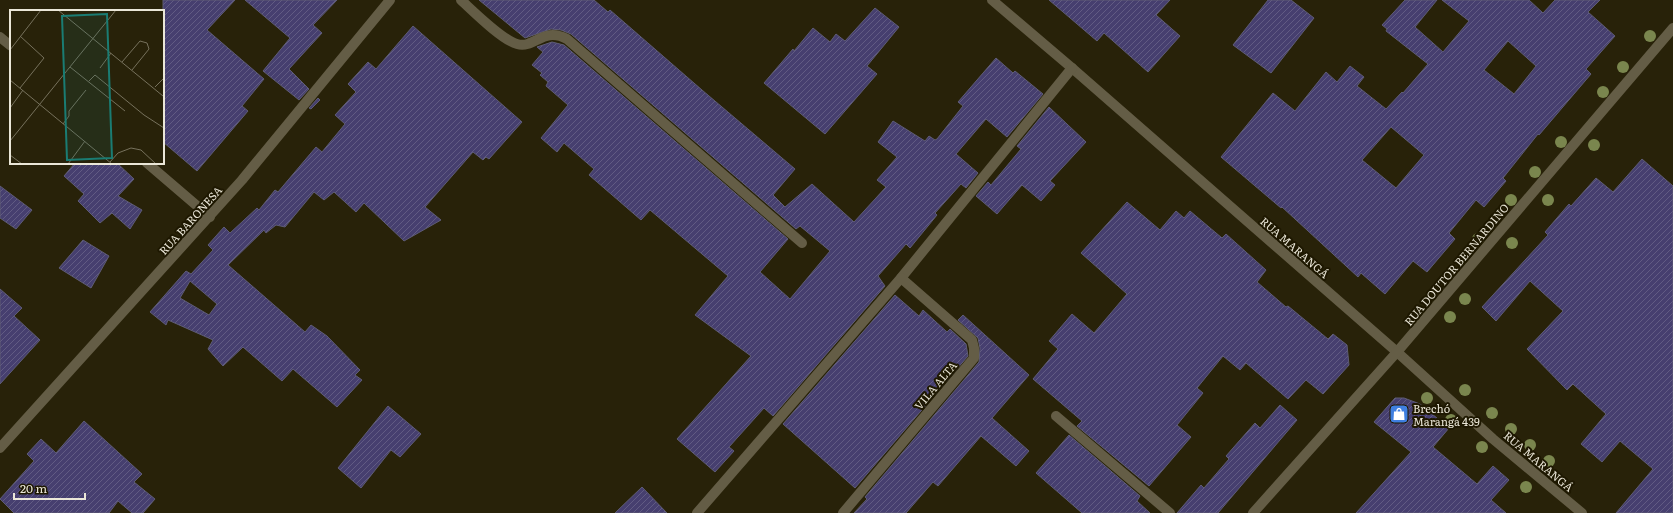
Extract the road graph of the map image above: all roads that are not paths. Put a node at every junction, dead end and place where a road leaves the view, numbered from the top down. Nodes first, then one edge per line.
1 (390, 0) edge
2 (460, 0) edge
3 (992, 0) edge
4 (1673, 28) edge
5 (0, 37) edge
6 (10, 45) edge
7 (1072, 68) junction
8 (148, 164) edge
9 (210, 217) junction
10 (802, 243) dead end
11 (900, 278) junction
12 (1396, 352) junction
13 (1056, 416) dead end
14 (0, 448) edge
15 (696, 513) edge
16 (843, 513) edge
17 (1170, 513) edge
18 (1253, 513) edge
19 (1582, 513) edge

1 - 9 street, RUA BARONESA
2 - 10 street
3 - 7 street, RUA MARANGÁ
4 - 12 street, RUA DOUTOR BERNARDINO
5 - 6 street
7 - 11 street
7 - 12 street, RUA MARANGÁ
8 - 9 street
9 - 14 street, RUA BARONESA
11 - 15 street
11 - 16 street, VILA ALTA
12 - 18 street, RUA DOUTOR BERNARDINO
12 - 19 street, RUA MARANGÁ
13 - 17 street

